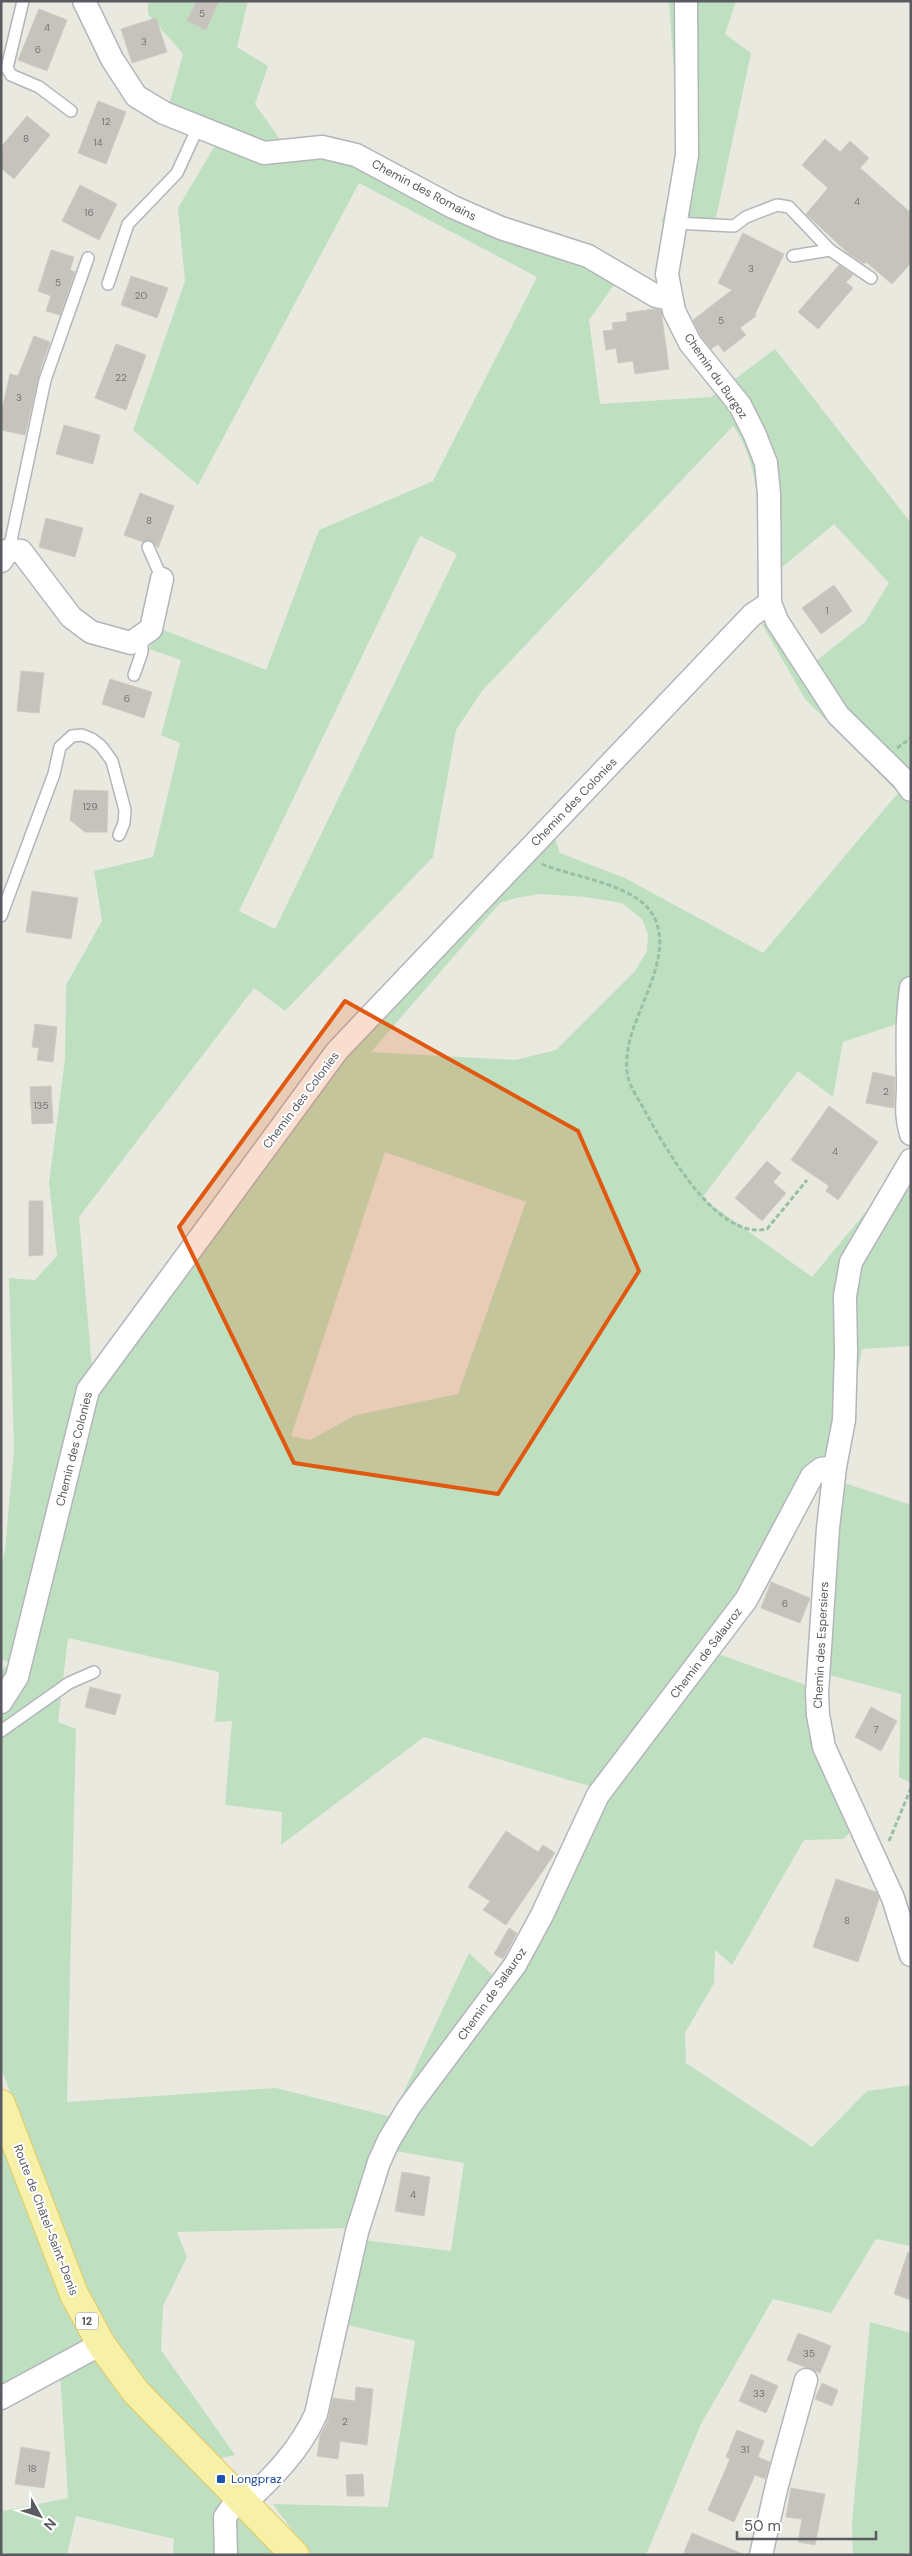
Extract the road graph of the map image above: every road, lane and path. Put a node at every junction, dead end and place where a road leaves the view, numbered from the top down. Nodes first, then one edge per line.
1 (23, 1) edge
2 (84, 1) edge
3 (688, 5) edge
4 (71, 110) dead end
5 (198, 127) junction
6 (675, 223) junction
7 (830, 250) junction
8 (794, 256) dead end
9 (88, 258) dead end
10 (871, 278) dead end
11 (108, 284) dead end
12 (671, 298) junction
13 (148, 547) dead end
14 (5, 556) edge
15 (162, 579) joint
16 (770, 603) junction
17 (142, 636) junction
18 (134, 675) dead end
19 (911, 790) edge
20 (119, 835) dead end
21 (524, 855) junction
22 (1, 916) edge
23 (911, 988) edge
24 (911, 1134) edge
25 (911, 1160) edge
26 (807, 1180) dead end
27 (835, 1467) junction
28 (94, 1672) dead end
29 (1, 1702) edge
30 (1, 1731) edge
31 (911, 1788) edge
32 (877, 1864) junction
33 (911, 1955) edge
34 (1, 2104) edge
35 (101, 2344) junction
36 (806, 2380) dead end
37 (1, 2398) edge
38 (242, 2500) junction
39 (226, 2555) edge
40 (295, 2555) edge
41 (761, 2555) edge

1 - 4 lane
2 - 5 street, Chemin des Romains
3 - 6 street, Chemin du Burgoz
5 - 11 lane
5 - 12 street, Chemin des Romains
6 - 7 lane
6 - 12 street, Chemin du Burgoz
7 - 8 lane
7 - 10 lane
9 - 14 lane
12 - 16 street, Chemin du Burgoz
13 - 15 lane
14 - 17 street
15 - 17 street
16 - 19 street
16 - 21 street, Chemin des Colonies
17 - 18 lane
20 - 22 lane
21 - 26 path
21 - 29 street, Chemin des Colonies
23 - 24 street
25 - 27 street, Chemin des Espersiers
27 - 32 street, Chemin des Espersiers
27 - 38 street, Chemin de Salauroz
28 - 30 lane
31 - 32 path
32 - 33 street, Chemin des Espersiers
34 - 35 main road, Route de Châtel-Saint-Denis / 12
35 - 37 street
35 - 38 main road, Route de Châtel-Saint-Denis / 12
36 - 41 street
38 - 39 street, Chemin de Salauroz
38 - 40 main road, Route de Châtel-Saint-Denis / 12

